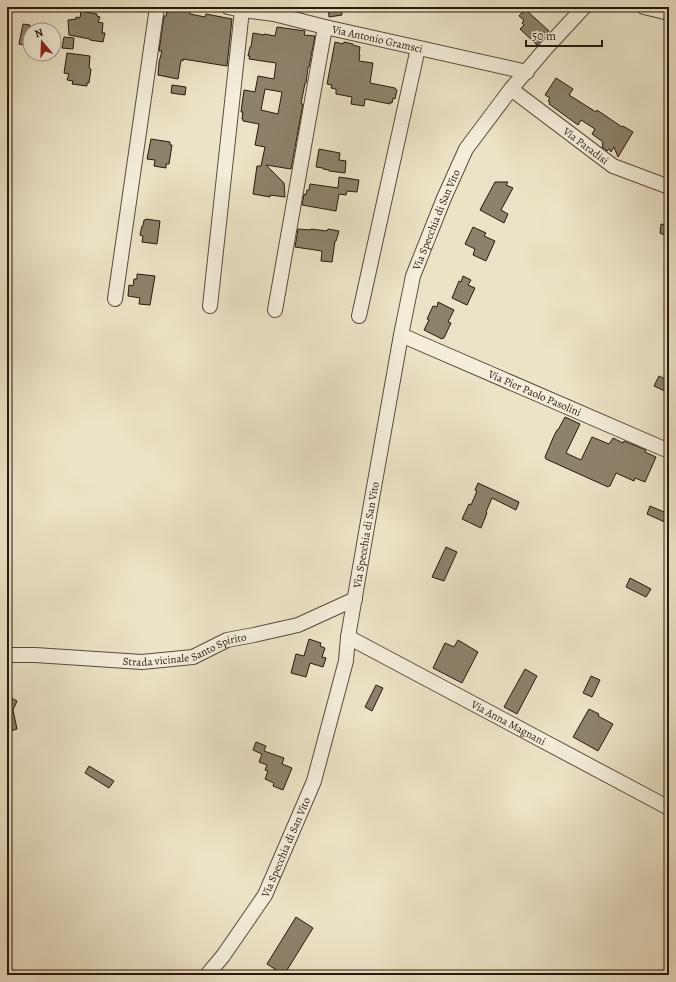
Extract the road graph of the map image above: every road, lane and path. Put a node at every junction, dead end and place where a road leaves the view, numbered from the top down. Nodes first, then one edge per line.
1 (157, 7) edge
2 (228, 7) edge
3 (584, 7) edge
4 (644, 7) edge
5 (242, 10) junction
6 (669, 14) edge
7 (325, 27) junction
8 (418, 48) junction
9 (527, 72) junction
10 (511, 90) junction
11 (669, 186) edge
12 (115, 299) dead end
13 (210, 306) dead end
14 (275, 310) dead end
15 (359, 316) dead end
16 (401, 335) junction
17 (669, 451) edge
18 (355, 599) junction
19 (348, 637) junction
20 (7, 655) edge
21 (669, 808) edge
22 (207, 975) edge

1 - 12 street
2 - 5 street, Via Antonio Gramsci
3 - 9 street, Via Specchia di San Vito
4 - 6 street
5 - 7 street, Via Antonio Gramsci
5 - 13 street
7 - 8 street, Via Antonio Gramsci
7 - 14 street
8 - 9 street, Via Antonio Gramsci
8 - 15 street
9 - 10 street, Via Specchia di San Vito
10 - 11 street, Via Paradisi
10 - 16 street, Via Specchia di San Vito
16 - 17 street, Via Pier Paolo Pasolini
16 - 18 street, Via Specchia di San Vito
18 - 19 street, Via Specchia di San Vito
18 - 20 street, Strada vicinale Santo Spirito
19 - 21 street, Via Anna Magnani
19 - 22 street, Via Specchia di San Vito

